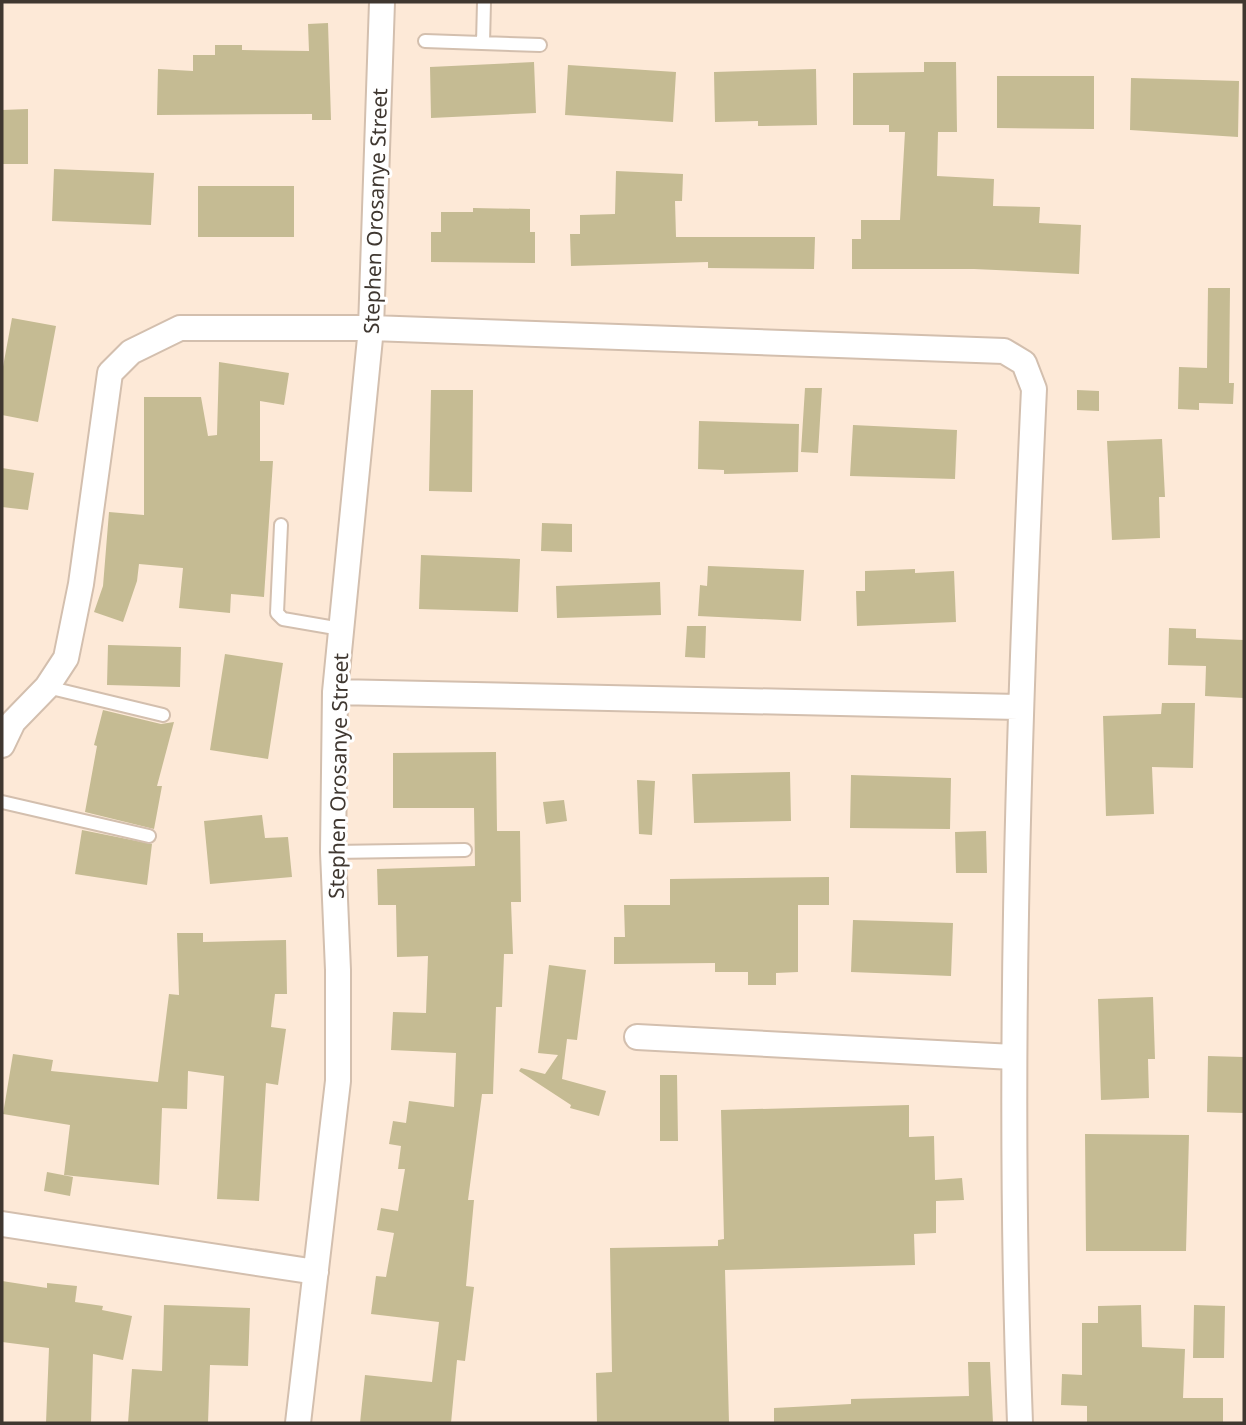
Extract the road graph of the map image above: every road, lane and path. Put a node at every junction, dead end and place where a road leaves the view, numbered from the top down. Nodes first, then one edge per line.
1 (382, 2) edge
2 (484, 2) edge
3 (425, 41) dead end
4 (483, 43) junction
5 (540, 45) dead end
6 (371, 328) junction
7 (281, 525) dead end
8 (341, 629) junction
9 (47, 687) junction
10 (335, 692) junction
11 (1020, 707) junction
12 (163, 715) dead end
13 (2, 745) edge
14 (2, 802) edge
15 (149, 836) dead end
16 (464, 850) dead end
17 (333, 852) junction
18 (637, 1037) dead end
19 (1013, 1057) junction
20 (2, 1224) edge
21 (316, 1272) junction
22 (298, 1423) edge
23 (1020, 1423) edge

1 - 6 street, Stephen Orosanye Street
2 - 4 lane
3 - 4 lane
4 - 5 lane
6 - 8 street, Stephen Orosanye Street
6 - 9 street
6 - 11 street
7 - 8 lane
8 - 10 street, Stephen Orosanye Street
9 - 12 lane
9 - 13 street
10 - 11 street
10 - 17 street, Stephen Orosanye Street
11 - 19 street
14 - 15 lane
16 - 17 lane
17 - 21 street, Stephen Orosanye Street
18 - 19 street
19 - 23 street
20 - 21 street
21 - 22 street, Stephen Orosanye Street

